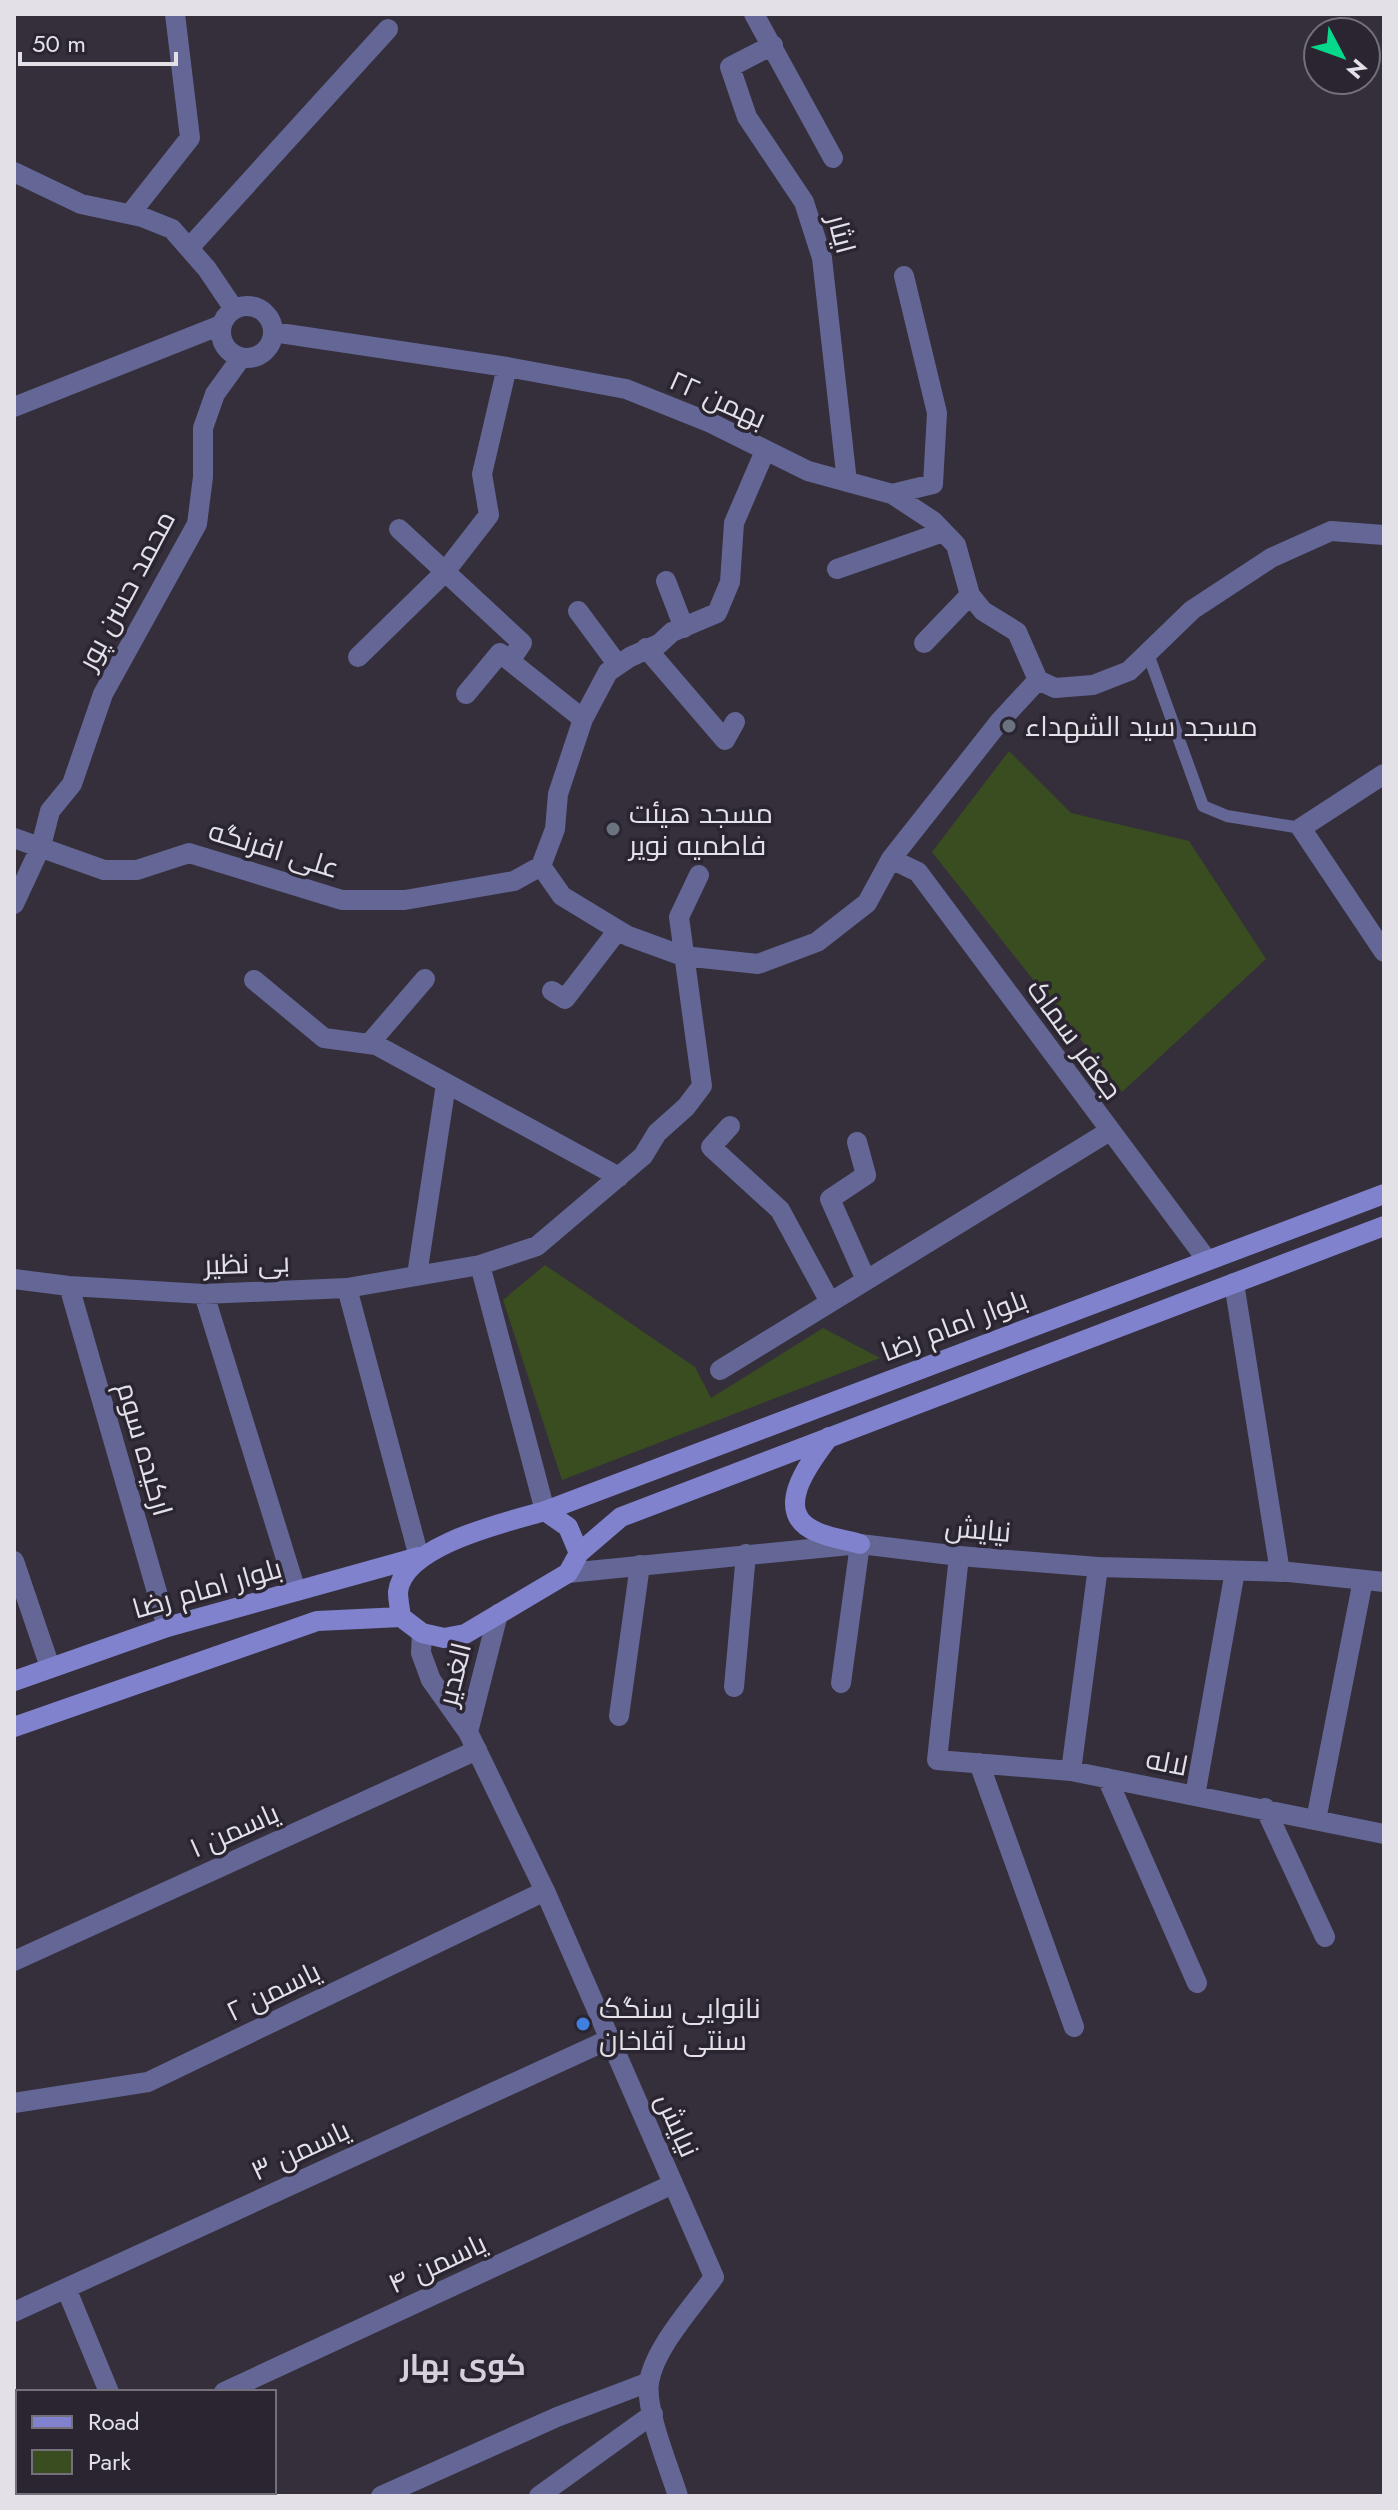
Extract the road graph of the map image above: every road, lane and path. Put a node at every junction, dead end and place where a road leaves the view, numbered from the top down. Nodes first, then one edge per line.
1 (175, 14) edge
2 (754, 14) edge
3 (388, 29) dead end
4 (773, 45) junction
5 (833, 158) dead end
6 (14, 172) edge
7 (130, 214) junction
8 (189, 248) junction
9 (904, 276) dead end
10 (227, 317) junction
11 (273, 332) junction
12 (241, 358) junction
13 (507, 367) junction
14 (14, 407) edge
15 (765, 451) junction
16 (847, 482) junction
17 (892, 494) junction
18 (399, 529) dead end
19 (943, 532) junction
20 (1384, 535) edge
21 (837, 569) dead end
22 (444, 573) junction
23 (666, 581) dead end
24 (970, 595) junction
25 (578, 611) dead end
26 (684, 628) junction
27 (924, 643) dead end
28 (646, 648) junction
29 (1147, 651) junction
30 (358, 657) dead end
31 (510, 661) junction
32 (618, 665) junction
33 (1038, 680) junction
34 (466, 694) dead end
35 (583, 719) junction
36 (735, 722) dead end
37 (1384, 774) edge
38 (1301, 828) junction
39 (14, 838) edge
40 (41, 846) junction
41 (891, 859) junction
42 (541, 866) junction
43 (699, 875) dead end
44 (14, 904) edge
45 (618, 930) junction
46 (1384, 952) edge
47 (683, 956) junction
48 (425, 979) dead end
49 (254, 980) dead end
50 (552, 991) dead end
51 (369, 1044) junction
52 (446, 1084) junction
53 (730, 1126) dead end
54 (1108, 1132) junction
55 (857, 1142) dead end
56 (619, 1177) junction
57 (1384, 1194) edge
58 (1384, 1226) edge
59 (1207, 1260) junction
60 (480, 1265) junction
61 (417, 1275) junction
62 (14, 1279) edge
63 (866, 1280) junction
64 (1234, 1283) junction
65 (69, 1286) junction
66 (347, 1288) junction
67 (204, 1294) junction
68 (830, 1302) junction
69 (720, 1370) dead end
70 (829, 1437) junction
71 (545, 1511) junction
72 (860, 1544) junction
73 (579, 1553) junction
74 (746, 1554) junction
75 (959, 1556) junction
76 (419, 1557) junction
77 (14, 1561) edge
78 (640, 1565) junction
79 (1098, 1567) junction
80 (1235, 1571) junction
81 (1280, 1572) junction
82 (568, 1573) junction
83 (1374, 1581) edge
84 (296, 1591) junction
85 (498, 1614) junction
86 (401, 1617) junction
87 (167, 1627) junction
88 (422, 1633) junction
89 (50, 1667) junction
90 (14, 1681) edge
91 (841, 1683) dead end
92 (734, 1687) dead end
93 (619, 1716) dead end
94 (14, 1727) edge
95 (472, 1741) junction
96 (979, 1763) junction
97 (1071, 1771) junction
98 (1107, 1778) junction
99 (1195, 1796) junction
100 (1265, 1808) junction
101 (1316, 1820) junction
102 (1384, 1834) edge
103 (545, 1891) junction
104 (1325, 1937) dead end
105 (14, 1961) edge
106 (1197, 1983) dead end
107 (1074, 2027) dead end
108 (610, 2039) junction
109 (14, 2103) edge
110 (673, 2184) junction
111 (66, 2288) junction
112 (14, 2312) edge
113 (649, 2382) junction
114 (108, 2390) edge
115 (228, 2390) edge
116 (653, 2414) junction
117 (381, 2496) edge
118 (539, 2496) edge
119 (678, 2496) edge

1 - 7 street
2 - 4 street
3 - 8 street
4 - 5 street
4 - 16 street, ایثار
6 - 7 street
7 - 8 street
8 - 10 street
9 - 17 street
10 - 11 street
10 - 12 street
10 - 14 street
11 - 12 street
11 - 13 street, ۲۲ بهمن
12 - 40 street, محمد حسن پور
13 - 15 street, ۲۲ بهمن
13 - 22 street
15 - 16 street, ۲۲ بهمن
15 - 26 street
16 - 17 street, ۲۲ بهمن
17 - 19 street, ۲۲ بهمن
18 - 22 street
19 - 21 street
19 - 24 street, ۲۲ بهمن
20 - 29 street
22 - 30 street
22 - 31 street
23 - 26 street
24 - 27 street
24 - 33 street
25 - 32 street
26 - 28 street
28 - 32 street
28 - 36 street
29 - 33 street
29 - 38 lane
31 - 34 street
31 - 35 street
32 - 35 street
33 - 41 street
35 - 42 street
37 - 38 street
38 - 46 street
39 - 40 street, علی افرنگه
40 - 42 street, علی افرنگه
40 - 44 street, محمد حسن پور
41 - 47 street
41 - 54 street, جعفر سماک
42 - 45 street
43 - 47 street
45 - 47 street
45 - 50 street
47 - 56 street, بی نظیر
48 - 51 street
49 - 51 street
51 - 52 street
52 - 56 street
52 - 61 street
53 - 68 street
54 - 59 street, جعفر سماک
54 - 63 street
55 - 63 street
56 - 60 street, بی نظیر
57 - 59 main road, بلوار امام رضا
58 - 64 main road
59 - 71 main road, بلوار امام رضا
60 - 61 street, بی نظیر
60 - 71 street
61 - 66 street, بی نظیر
62 - 65 street, بی نظیر
63 - 68 street
64 - 70 main road
64 - 81 street
65 - 67 street, بی نظیر
65 - 87 street, ارکیده سوم
66 - 67 street, بی نظیر
66 - 76 street
67 - 84 street
68 - 69 street
70 - 72 main road
70 - 73 main road
71 - 73 main road
71 - 76 main road, بلوار امام رضا
72 - 74 street, نیایش
72 - 75 street, نیایش
72 - 91 street
73 - 82 main road
74 - 78 street, نیایش
74 - 92 street
75 - 79 street, نیایش
75 - 96 street, لاله
76 - 84 main road, بلوار امام رضا
76 - 86 main road
77 - 89 street
78 - 82 street, نیایش
78 - 93 street
79 - 80 street, نیایش
79 - 97 street
80 - 81 street, نیایش
80 - 99 street
81 - 83 street, نیایش
82 - 85 main road
83 - 101 street
84 - 87 main road, بلوار امام رضا
85 - 88 main road
85 - 95 street, الغدیر
86 - 88 main road
86 - 94 main road
87 - 89 main road, بلوار امام رضا
88 - 95 street, الغدیر
89 - 90 main road, بلوار امام رضا
95 - 103 street, نیایش
95 - 105 street, یاسمن ۱
96 - 97 street, لاله
96 - 107 street
97 - 98 street, لاله
98 - 99 street, لاله
98 - 106 street
99 - 100 street, لاله
100 - 101 street, لاله
100 - 104 street
101 - 102 street, لاله
103 - 108 street, نیایش
103 - 109 street, یاسمن ۲
108 - 110 street, نیایش
108 - 111 street, یاسمن ۳
110 - 113 street, نیایش
110 - 115 street, یاسمن ۴
111 - 112 street, یاسمن ۳
111 - 114 street
113 - 116 street
113 - 117 street
116 - 118 street
116 - 119 street

